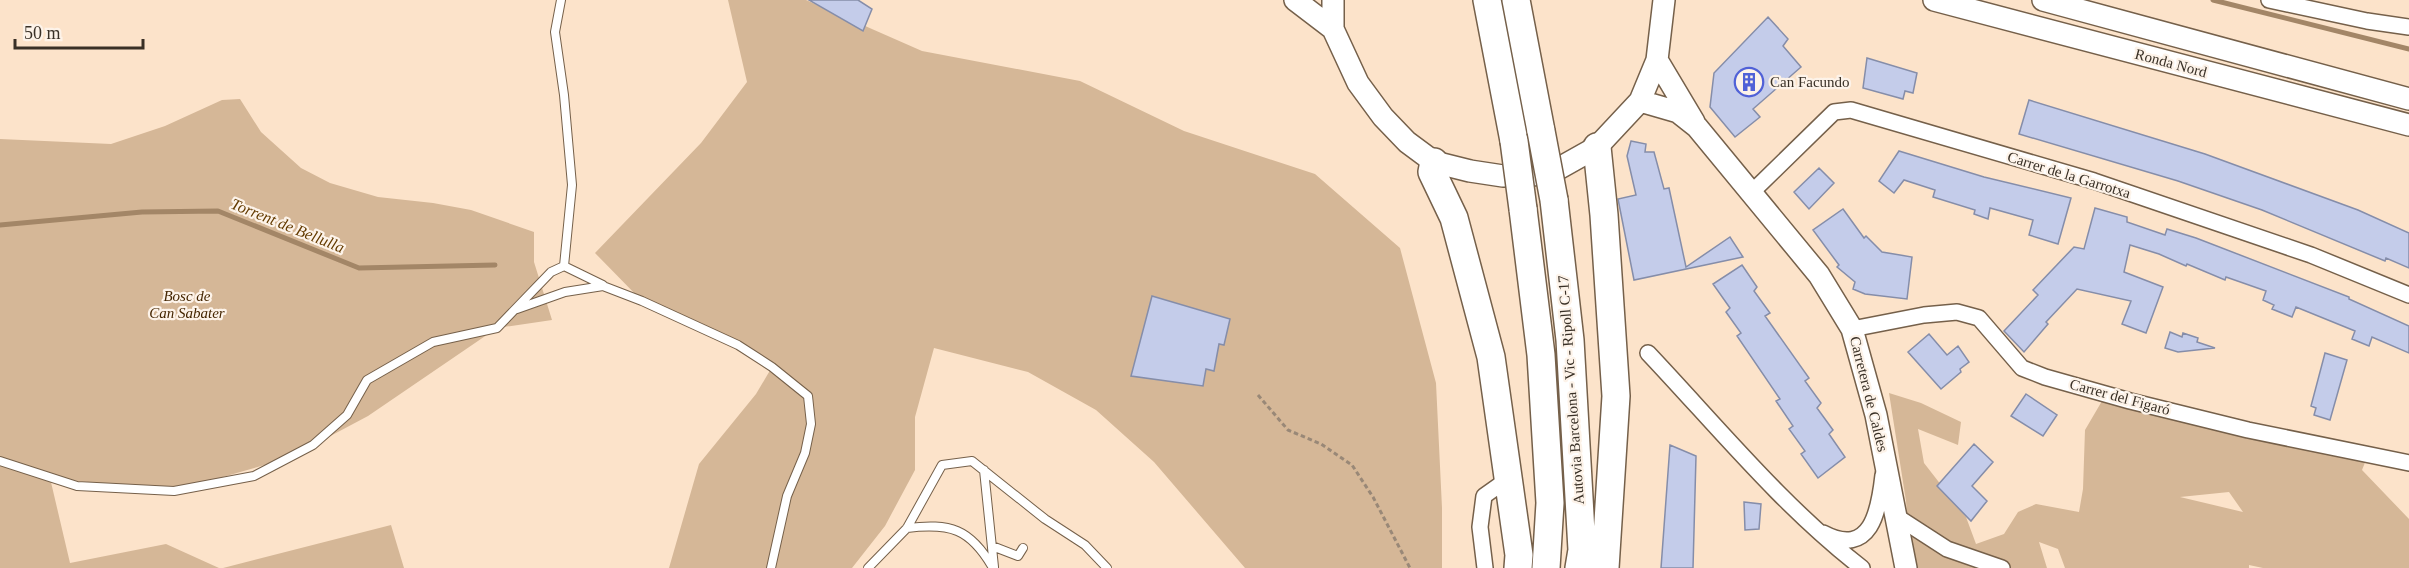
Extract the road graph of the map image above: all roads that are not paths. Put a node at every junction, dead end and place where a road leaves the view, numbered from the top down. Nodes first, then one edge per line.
1 (561, 0) edge
2 (1295, 0) edge
3 (1333, 0) edge
4 (1487, 0) edge
5 (1516, 0) edge
6 (1664, 0) edge
7 (1934, 0) edge
8 (2043, 0) edge
9 (2268, 0) edge
10 (2409, 27) edge
11 (1332, 29) junction
12 (1657, 60) junction
13 (2409, 99) edge
14 (1640, 101) junction
15 (2409, 125) edge
16 (1697, 127) junction
17 (1597, 147) junction
18 (1434, 162) junction
19 (1750, 194) junction
20 (564, 266) junction
21 (603, 286) junction
22 (2409, 295) edge
23 (514, 310) junction
24 (1852, 329) junction
25 (1648, 352) dead end
26 (0, 461) edge
27 (1885, 461) junction
28 (2409, 463) edge
29 (984, 470) junction
30 (1508, 479) junction
31 (1896, 516) junction
32 (907, 528) junction
33 (1815, 529) junction
34 (992, 546) junction
35 (1023, 548) dead end
36 (883, 554) junction
37 (1905, 567) edge
38 (771, 568) edge
39 (868, 568) edge
40 (879, 568) edge
41 (994, 568) edge
42 (1107, 568) edge
43 (1485, 568) edge
44 (1518, 568) edge
45 (1546, 568) edge
46 (1579, 568) edge
47 (1605, 568) edge
48 (1862, 568) edge
49 (2002, 568) edge

1 - 20 lane
2 - 11 main road
3 - 11 main road
4 - 45 highway, Autovia Barcelona - Vic - Ripoll C-17, bridge
5 - 46 highway, Autovia Barcelona - Vic - Ripoll C-17, bridge
6 - 12 main road
7 - 15 main road, Ronda Nord
8 - 13 main road, Ronda Nord
9 - 10 street
11 - 18 main road
12 - 14 main road
12 - 16 main road
14 - 16 main road
14 - 17 main road
16 - 19 main road, Carretera de Caldes
17 - 18 main road
17 - 47 highway
18 - 30 highway
19 - 22 street, Carrer de la Garrotxa
19 - 24 main road, Carretera de Caldes
20 - 21 lane
20 - 23 lane
21 - 23 lane
21 - 38 lane
23 - 26 lane
24 - 27 main road, Carretera de Caldes
24 - 28 street, Carrer del Figaró
25 - 33 street
27 - 31 main road, Carretera de Caldes
27 - 33 street
29 - 32 lane
29 - 34 lane
29 - 42 lane
30 - 43 street
30 - 44 highway
31 - 37 main road, Carretera de Caldes
31 - 49 street
32 - 36 lane
32 - 41 lane
33 - 48 street
34 - 35 lane
34 - 41 lane
36 - 39 lane
36 - 40 lane

